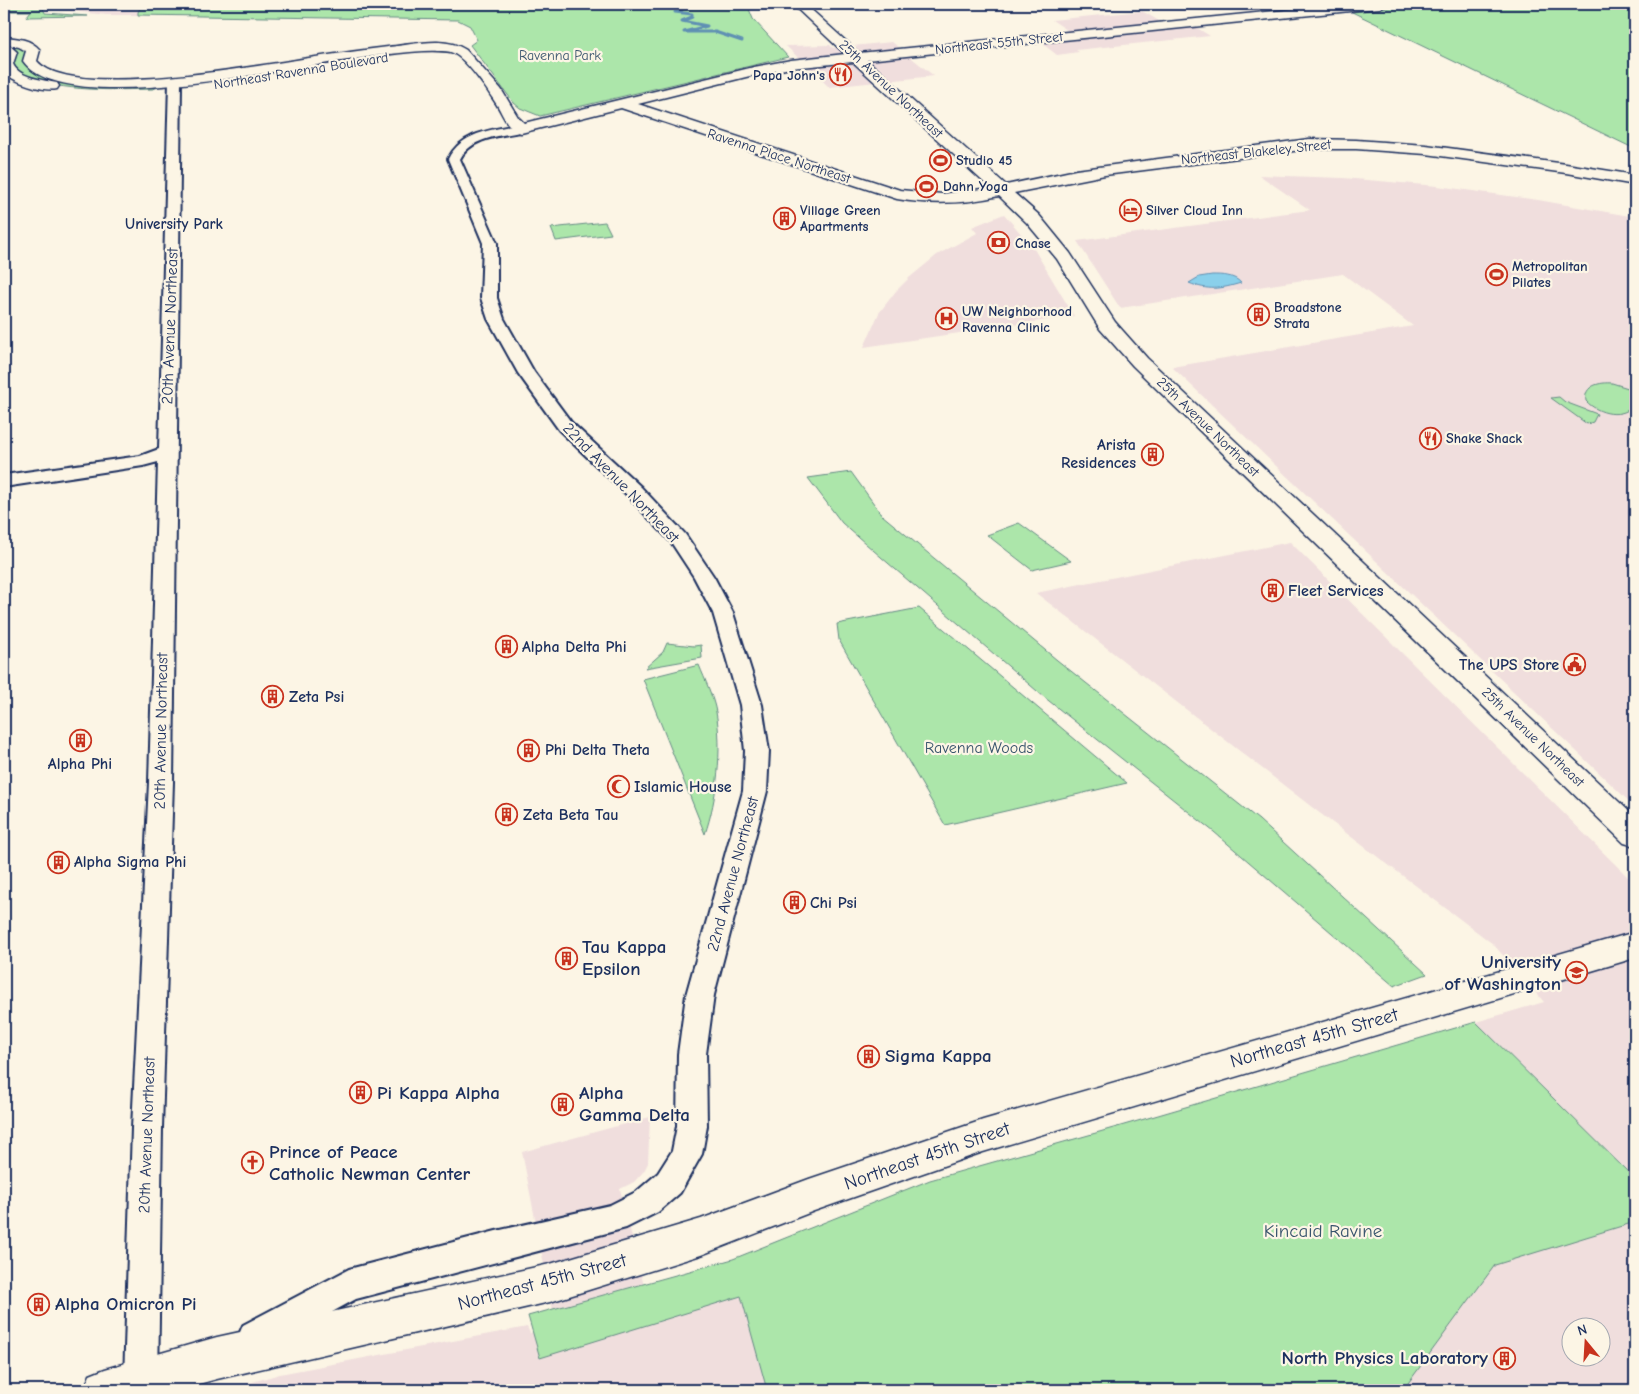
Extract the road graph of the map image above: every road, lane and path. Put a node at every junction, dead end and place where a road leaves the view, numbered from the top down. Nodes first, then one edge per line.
1 (798, 4) edge
2 (1380, 4) edge
3 (4, 41) edge
4 (4, 48) edge
5 (856, 57) junction
6 (175, 85) junction
7 (504, 104) junction
8 (621, 104) junction
9 (539, 123) junction
10 (521, 128) junction
11 (1635, 180) edge
12 (1003, 190) junction
13 (938, 199) joint
14 (166, 452) junction
15 (4, 480) edge
16 (1635, 835) edge
17 (1635, 945) edge
18 (669, 1183) joint
19 (217, 1358) junction
20 (123, 1385) edge

1 - 5 main road, 25th Avenue Northeast
2 - 5 main road, Northeast 55th Street
3 - 6 main road, Northeast Ravenna Boulevard
4 - 6 main road, Northeast Ravenna Boulevard
5 - 8 main road, Northeast 55th Street
5 - 12 main road, 25th Avenue Northeast
6 - 7 main road, Northeast Ravenna Boulevard
6 - 14 street, 20th Avenue Northeast
7 - 9 main road
7 - 10 main road
8 - 9 main road, Northeast 55th Street
8 - 13 main road, Ravenna Place Northeast
9 - 10 main road, Northeast 55th Street
10 - 18 street, 22nd Avenue Northeast
11 - 12 main road, Northeast Blakeley Street
12 - 13 main road, Northeast Blakeley Street
12 - 16 main road, 25th Avenue Northeast
14 - 15 street
14 - 20 street, 20th Avenue Northeast
17 - 19 main road, Northeast 45th Street
18 - 19 street, Northeast 45th Street
19 - 20 main road, Northeast 45th Street

